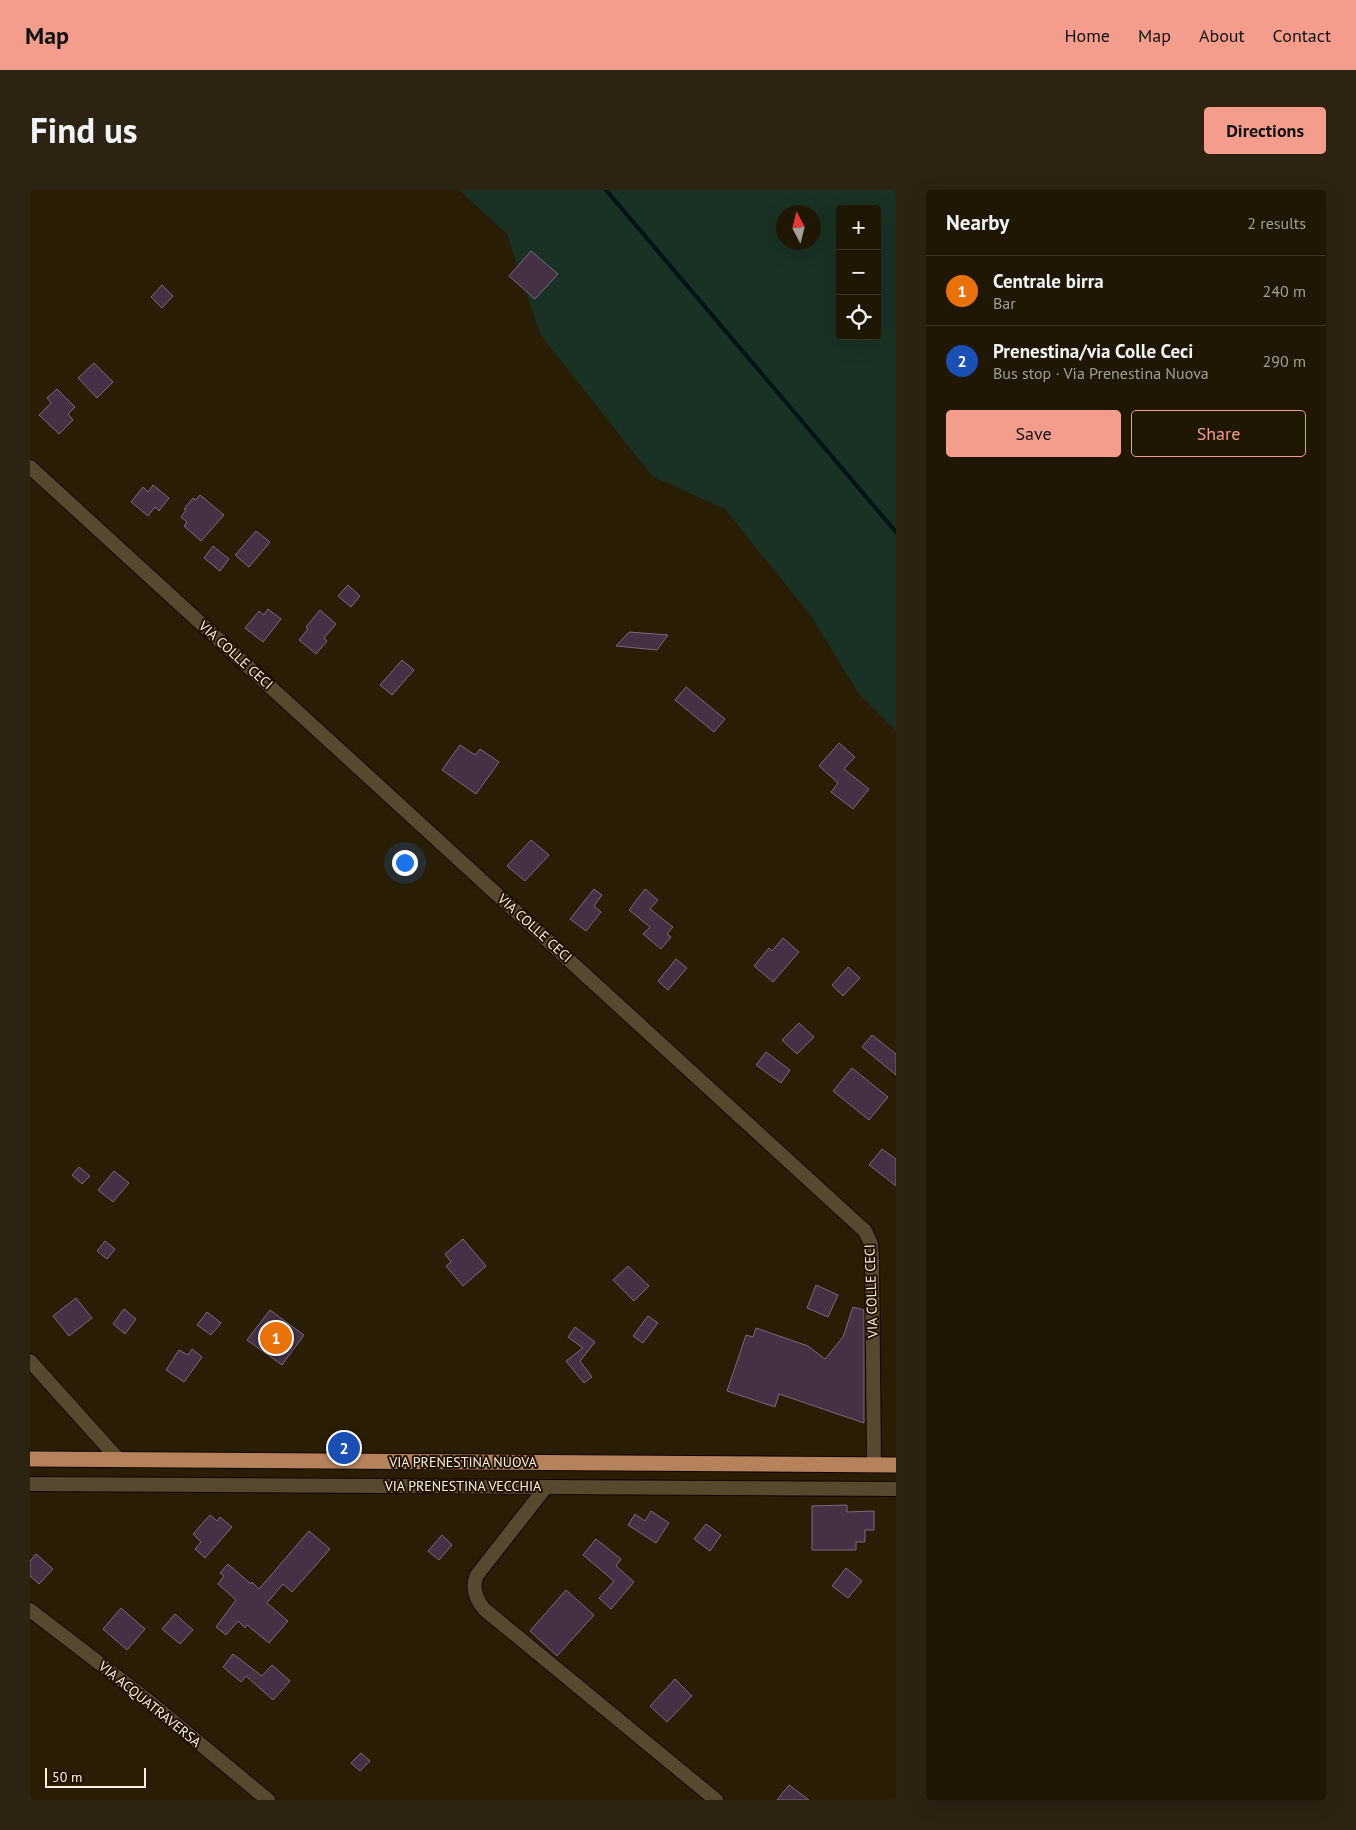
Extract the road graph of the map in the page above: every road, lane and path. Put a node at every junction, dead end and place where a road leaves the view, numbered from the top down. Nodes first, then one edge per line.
1 (30, 467) edge
2 (30, 1360) edge
3 (30, 1459) edge
4 (119, 1460) junction
5 (874, 1465) junction
6 (896, 1465) edge
7 (30, 1484) edge
8 (546, 1487) junction
9 (896, 1489) edge
10 (30, 1610) edge
11 (268, 1800) edge
12 (716, 1800) edge

1 - 5 street, VIA COLLE CECI
2 - 4 street
3 - 4 main road, VIA PRENESTINA NUOVA
4 - 5 main road, VIA PRENESTINA NUOVA
5 - 6 main road, VIA PRENESTINA NUOVA
7 - 8 street, VIA PRENESTINA VECCHIA
8 - 9 street, VIA PRENESTINA VECCHIA
8 - 12 street
10 - 11 street, VIA ACQUATRAVERSA

